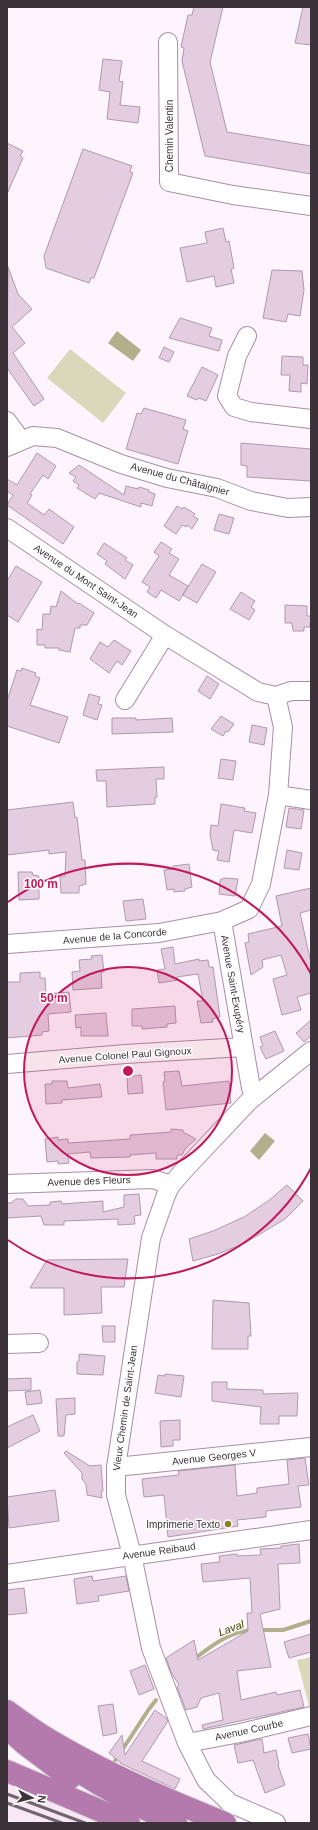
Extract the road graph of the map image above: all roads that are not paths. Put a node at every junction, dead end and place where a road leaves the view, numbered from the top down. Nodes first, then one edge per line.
1 (168, 42) dead end
2 (311, 206) edge
3 (247, 336) dead end
4 (311, 419) edge
5 (7, 420) edge
6 (14, 444) edge
7 (311, 507) edge
8 (7, 528) edge
9 (165, 635) junction
10 (311, 691) edge
11 (276, 696) junction
12 (125, 700) dead end
13 (278, 795) junction
14 (311, 800) edge
15 (222, 922) junction
16 (7, 944) edge
17 (244, 1048) junction
18 (311, 1051) edge
19 (7, 1064) edge
20 (255, 1096) junction
21 (7, 1184) edge
22 (171, 1186) junction
23 (39, 1343) dead end
24 (7, 1344) edge
25 (311, 1447) edge
26 (116, 1467) junction
27 (311, 1530) edge
28 (132, 1555) junction
29 (7, 1574) edge
30 (7, 1712) edge
31 (311, 1716) edge
32 (7, 1728) edge
33 (187, 1743) junction
34 (7, 1771) edge
35 (130, 1823) edge
36 (148, 1823) edge
37 (176, 1823) edge
38 (225, 1823) edge
39 (276, 1823) edge

1 - 2 street, Chemin Valentin
3 - 4 street
5 - 6 street
6 - 7 street, Avenue du Châtaignier
8 - 9 street, Avenue du Mont Saint-Jean
9 - 11 street, Avenue du Mont Saint-Jean
9 - 12 street
10 - 11 street, Avenue du Mont Saint-Jean
11 - 13 street, Avenue Saint-Exupéry
13 - 14 street
13 - 15 street, Avenue Saint-Exupéry
15 - 16 street, Avenue de la Concorde
15 - 17 street, Avenue Saint-Exupéry
17 - 19 street, Avenue Colonel Paul Gignoux
17 - 20 street, Avenue Saint-Exupéry
18 - 20 street, Vieux Chemin de Saint-Jean
20 - 22 street, Vieux Chemin de Saint-Jean
21 - 22 street, Avenue des Fleurs
22 - 26 street, Vieux Chemin de Saint-Jean
23 - 24 street
25 - 26 street, Avenue Georges V
26 - 28 street, Vieux Chemin de Saint-Jean
27 - 28 street, Avenue Reibaud
28 - 29 street, Avenue Reibaud
28 - 33 street, Vieux Chemin de Saint-Jean
30 - 37 highway
30 - 38 highway
31 - 33 street, Avenue Courbe
32 - 36 highway
33 - 39 street, Vieux Chemin de Saint-Jean
34 - 35 highway

